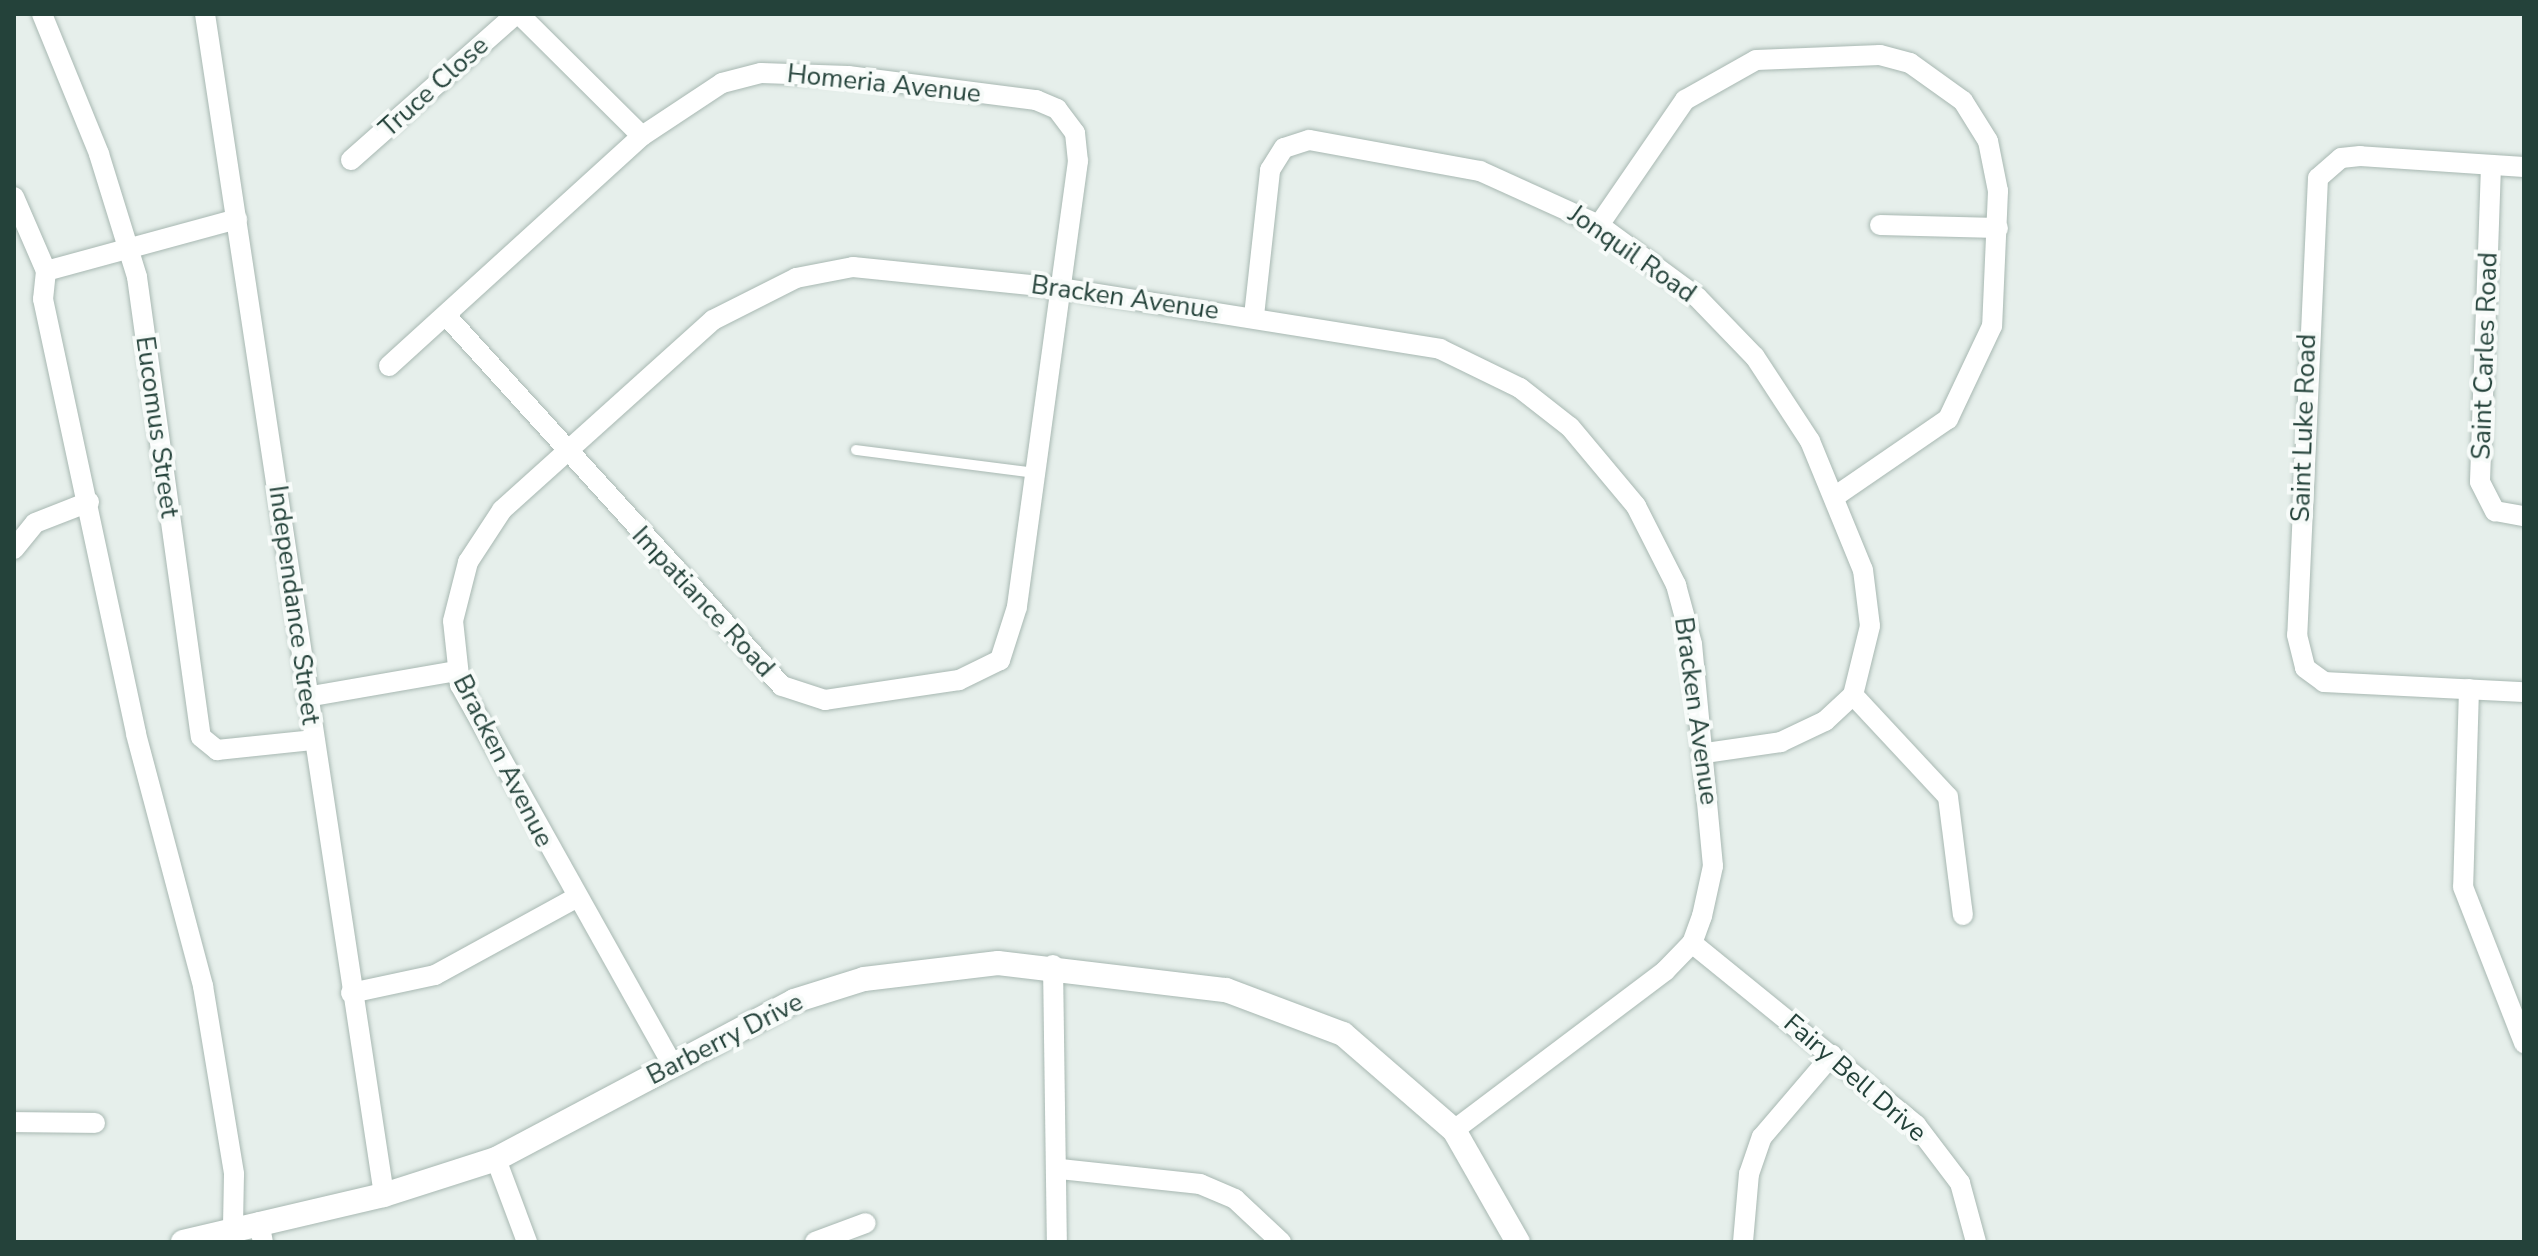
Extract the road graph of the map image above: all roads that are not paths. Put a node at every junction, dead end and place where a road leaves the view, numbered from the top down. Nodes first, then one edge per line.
1 (42, 14) edge
2 (205, 14) edge
3 (518, 14) edge
4 (642, 136) junction
5 (351, 160) dead end
6 (2491, 166) junction
7 (2524, 167) edge
8 (14, 197) edge
9 (237, 219) junction
10 (1599, 225) junction
11 (1880, 225) dead end
12 (1998, 228) junction
13 (130, 249) junction
14 (46, 271) junction
15 (1060, 288) junction
16 (446, 316) junction
17 (1254, 316) junction
18 (389, 366) dead end
19 (566, 450) junction
20 (856, 450) dead end
21 (1035, 473) junction
22 (1837, 495) junction
23 (89, 502) junction
24 (2524, 516) edge
25 (14, 549) edge
26 (456, 671) junction
27 (2469, 689) junction
28 (2524, 692) edge
29 (1853, 695) junction
30 (307, 697) junction
31 (314, 740) junction
32 (1706, 753) junction
33 (574, 899) junction
34 (1963, 915) dead end
35 (1692, 943) junction
36 (1053, 965) junction
37 (351, 993) junction
38 (2524, 1043) edge
39 (1832, 1055) junction
40 (672, 1064) junction
41 (14, 1122) edge
42 (95, 1123) dead end
43 (1454, 1130) junction
44 (496, 1159) junction
45 (1060, 1169) junction
46 (384, 1195) junction
47 (866, 1223) dead end
48 (233, 1228) junction
49 (261, 1232) edge
50 (183, 1242) edge
51 (527, 1242) edge
52 (815, 1242) edge
53 (1057, 1242) edge
54 (1281, 1242) edge
55 (1518, 1242) edge
56 (1743, 1242) edge
57 (1976, 1242) edge

1 - 13 street, Eucomus Street
2 - 9 street, Independance Street
3 - 4 street
3 - 5 street, Truce Close
4 - 15 street, Homeria Avenue
4 - 16 street, Homeria Avenue
6 - 7 street, Saint Luke Road
6 - 24 street, Saint Carles Road
6 - 27 street, Saint Luke Road
8 - 14 street
9 - 13 street
9 - 30 street, Independance Street
10 - 12 street
10 - 17 street, Jonquil Road
10 - 22 street, Jonquil Road
11 - 12 street
12 - 22 street
13 - 14 street
13 - 31 street, Eucomus Street
14 - 23 street
15 - 17 street, Bracken Avenue
15 - 19 street, Bracken Avenue
15 - 21 street, Impatiance Road
16 - 18 street, Homeria Avenue
16 - 19 street, Impatiance Road
17 - 32 street, Bracken Avenue
19 - 21 street, Impatiance Road
19 - 26 street, Bracken Avenue
20 - 21 lane
22 - 29 street, Jonquil Road
23 - 25 street
23 - 48 street
26 - 30 street
26 - 33 street, Bracken Avenue
27 - 28 street, Saint Luke Road
27 - 38 street
29 - 32 street
29 - 34 street
30 - 31 street, Independance Street
31 - 37 street, Independance Street
32 - 35 street, Bracken Avenue
33 - 37 street
33 - 40 street, Bracken Avenue
35 - 39 street, Fairy Bell Drive
35 - 43 street, Bracken Avenue
36 - 40 street, Barberry Drive
36 - 43 street, Barberry Drive
36 - 45 street
37 - 46 street, Independance Street
39 - 56 street
39 - 57 street, Fairy Bell Drive
40 - 44 street, Barberry Drive
41 - 42 street
43 - 55 street, Barberry Drive
44 - 46 street, Barberry Drive
44 - 51 street
45 - 53 street
45 - 54 street
46 - 49 street, Barberry Drive
47 - 52 street
48 - 49 street, Barberry Drive
48 - 50 street, Barberry Drive

